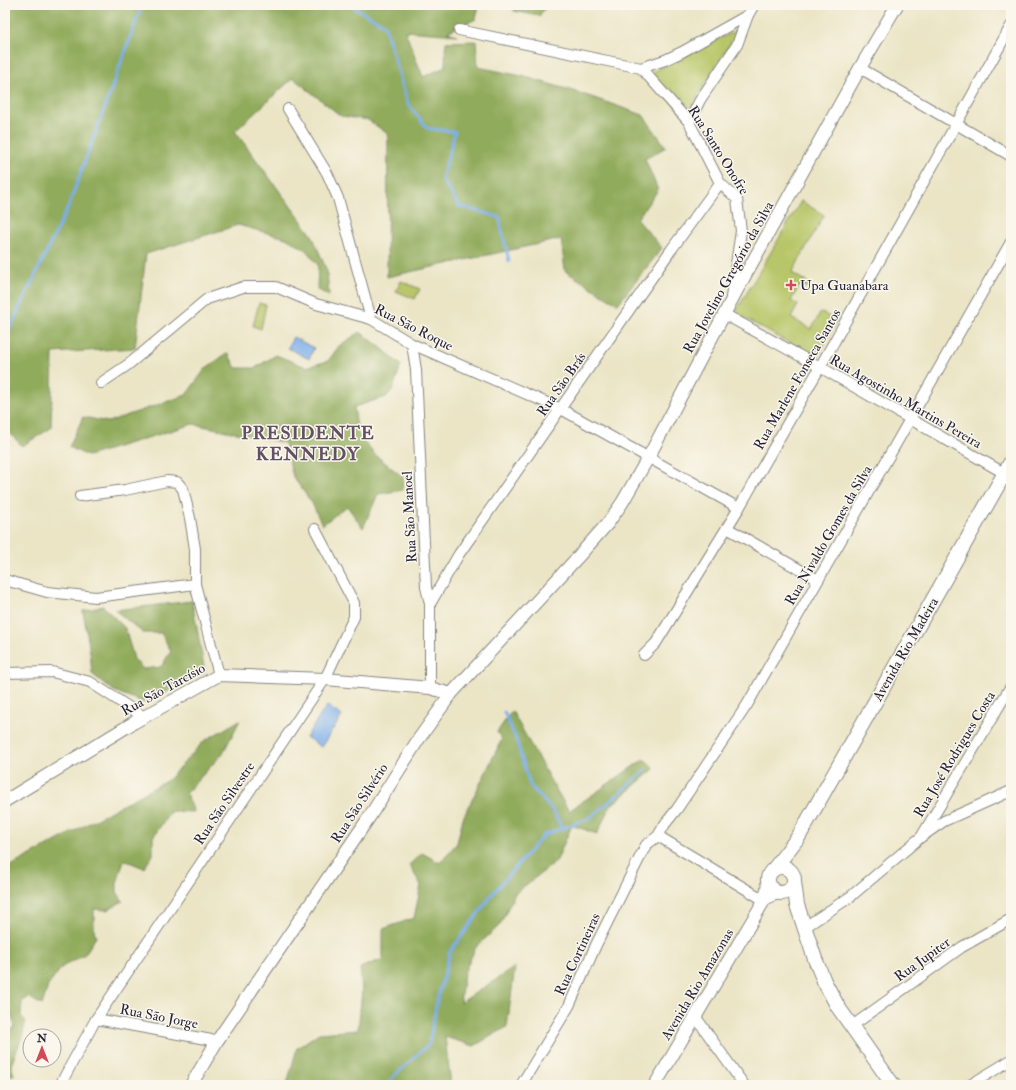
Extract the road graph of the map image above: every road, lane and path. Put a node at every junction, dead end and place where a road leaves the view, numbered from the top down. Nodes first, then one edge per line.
1 (754, 5) edge
2 (897, 5) edge
3 (748, 15) junction
4 (1011, 26) edge
5 (459, 30) dead end
6 (641, 68) junction
7 (860, 68) junction
8 (288, 109) dead end
9 (689, 122) junction
10 (956, 123) junction
11 (1011, 156) edge
12 (720, 183) junction
13 (1011, 242) edge
14 (731, 301) junction
15 (724, 314) junction
16 (371, 319) junction
17 (412, 344) junction
18 (820, 367) junction
19 (101, 383) dead end
20 (561, 409) junction
21 (910, 420) junction
22 (648, 458) junction
23 (1009, 471) edge
24 (80, 496) dead end
25 (739, 508) junction
26 (315, 528) dead end
27 (727, 528) junction
28 (577, 558) joint
29 (5, 580) edge
30 (818, 580) junction
31 (195, 584) junction
32 (430, 604) junction
33 (644, 655) dead end
34 (5, 673) edge
35 (219, 676) junction
36 (325, 679) junction
37 (1011, 686) edge
38 (430, 688) junction
39 (451, 694) junction
40 (144, 717) junction
41 (1011, 791) edge
42 (5, 801) edge
43 (658, 836) junction
44 (799, 836) junction
45 (921, 837) junction
46 (774, 869) junction
47 (793, 878) junction
48 (777, 890) junction
49 (765, 899) junction
50 (1011, 919) edge
51 (803, 923) junction
52 (696, 1016) junction
53 (96, 1019) junction
54 (852, 1026) junction
55 (216, 1041) junction
56 (1011, 1060) edge
57 (60, 1085) edge
58 (191, 1085) edge
59 (521, 1085) edge
60 (655, 1085) edge
61 (744, 1085) edge
62 (893, 1085) edge
63 (970, 1085) edge

1 - 3 street
2 - 7 street, Rua Jovelino Gregório da Silva
3 - 6 street
3 - 9 street
4 - 10 street, Rua Marlene Fonseca Santos
5 - 6 street
6 - 9 street, Rua Santo Onofre
7 - 10 street
7 - 14 street, Rua Jovelino Gregório da Silva
8 - 16 street
9 - 12 street, Rua Santo Onofre
10 - 11 street
10 - 18 street, Rua Marlene Fonseca Santos
12 - 14 street, Rua Santo Onofre
12 - 20 street, Rua São Brás
13 - 21 street, Rua Nivaldo Gomes da Silva
14 - 15 street, Rua Jovelino Gregório da Silva
15 - 18 street, Rua Agostinho Martins Pereira
15 - 22 street, Rua Jovelino Gregório da Silva
16 - 17 street, Rua São Roque
16 - 19 street, Rua São Roque
17 - 20 street, Rua São Roque
17 - 32 street, Rua São Manoel
18 - 21 street, Rua Agostinho Martins Pereira
18 - 25 street, Rua Marlene Fonseca Santos
20 - 22 street, Rua São Roque
20 - 32 street, Rua São Brás
21 - 23 street, Rua Agostinho Martins Pereira
21 - 30 street, Rua Nivaldo Gomes da Silva
22 - 25 street, Rua São Roque
22 - 28 street, Rua Jovelino Gregório da Silva
23 - 44 main road, Avenida Rio Madeira
24 - 31 street
25 - 27 street, Rua Marlene Fonseca Santos
26 - 36 street, Rua São Silvestre
27 - 30 street
27 - 33 street, Rua Marlene Fonseca Santos
28 - 39 street, Rua São Silvério
29 - 31 street
30 - 43 street, Rua Nivaldo Gomes da Silva
31 - 35 street
32 - 38 street, Rua São Manoel
34 - 40 street
35 - 36 street, Rua São Tarcísio
35 - 40 street, Rua São Tarcísio
36 - 38 street, Rua São Tarcísio
36 - 53 street, Rua São Silvestre
37 - 45 street, Rua José Rodrigues Costa
38 - 39 street, Rua São Tarcísio
39 - 55 street, Rua São Silvério
40 - 42 street, Rua São Tarcísio
41 - 45 street
43 - 49 street
43 - 59 street, Rua Cortineiras
44 - 46 main road, Avenida Rio Madeira
44 - 47 main road, Avenida Rio Madeira
45 - 51 street
46 - 47 main road
46 - 48 main road
47 - 48 main road
47 - 51 main road, Avenida Rio Madeira
48 - 49 street, Avenida Rio Amazonas
48 - 51 main road
49 - 52 street, Avenida Rio Amazonas
50 - 54 street, Rua Jupiter
51 - 54 main road, Avenida Rio Madeira
52 - 60 street, Avenida Rio Amazonas
52 - 61 street
53 - 55 street, Rua São Jorge
53 - 57 street, Rua São Silvestre
54 - 62 main road, Avenida Rio Madeira
55 - 58 street, Rua São Silvério
56 - 63 street

